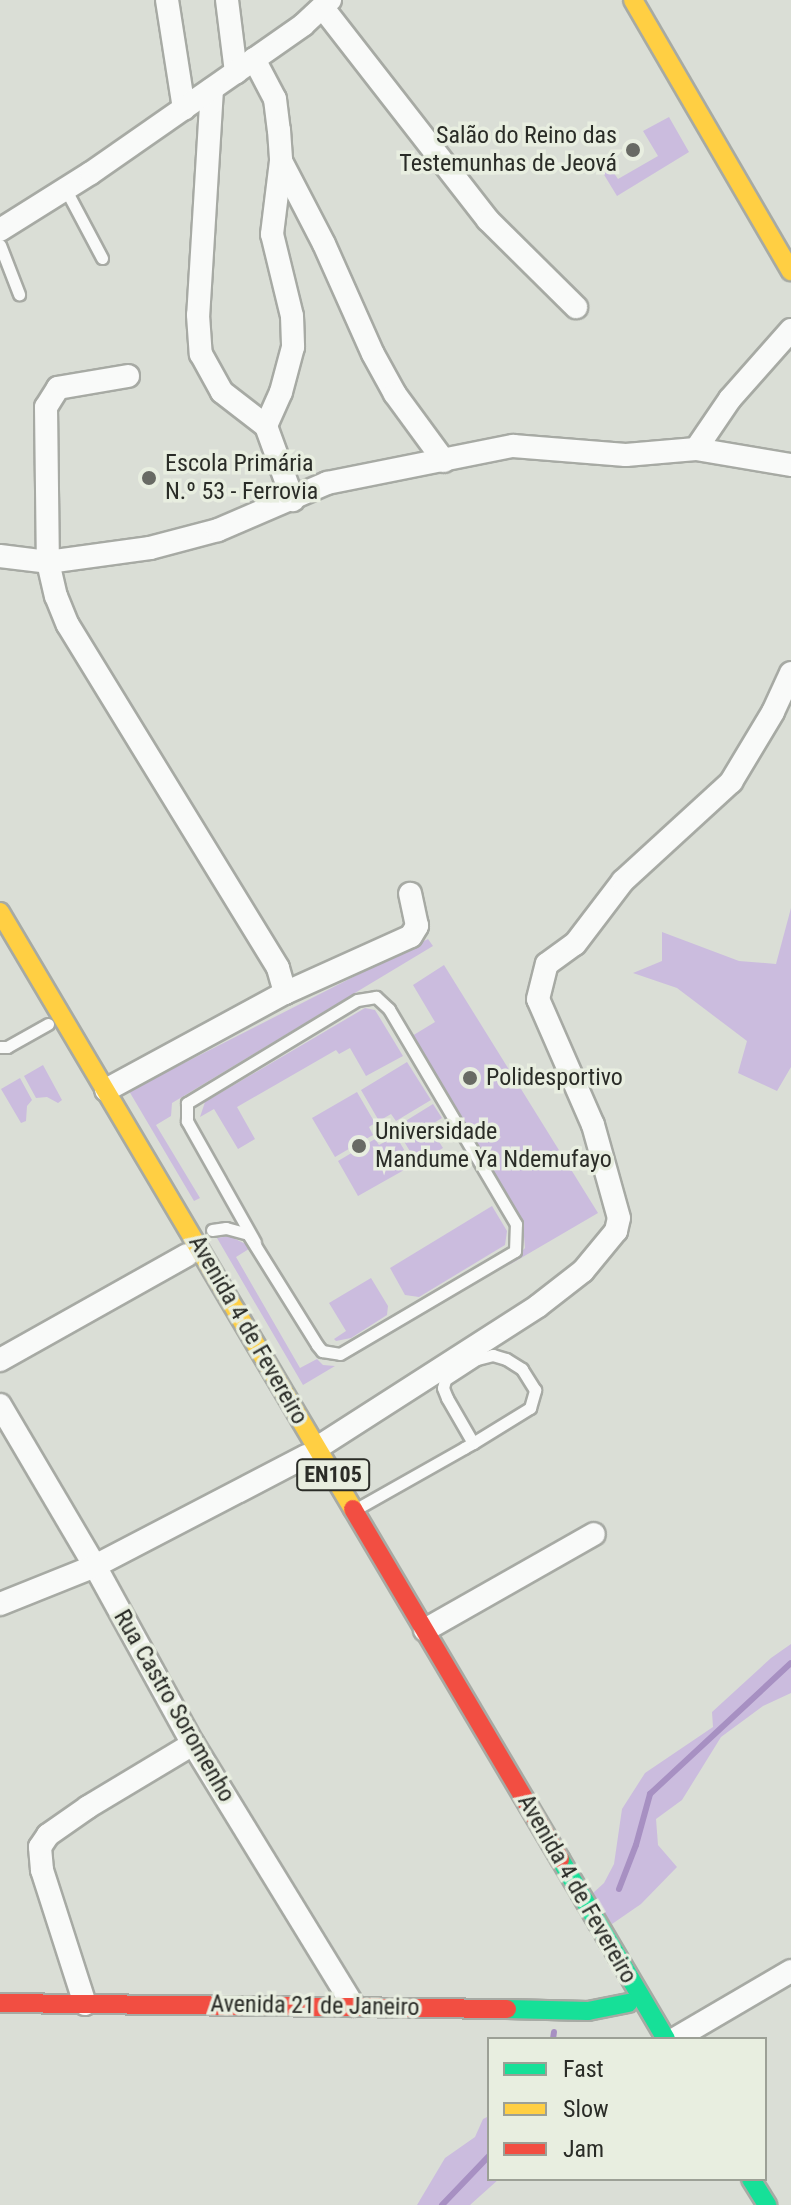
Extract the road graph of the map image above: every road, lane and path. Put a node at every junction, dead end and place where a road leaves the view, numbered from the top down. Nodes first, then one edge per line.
1 (167, 0) edge
2 (227, 0) edge
3 (633, 0) edge
4 (326, 4) edge
5 (245, 66) junction
6 (212, 89) junction
7 (184, 109) junction
8 (281, 161) junction
9 (66, 190) junction
10 (0, 230) edge
11 (0, 245) edge
12 (102, 258) dead end
13 (791, 271) edge
14 (19, 294) dead end
15 (576, 307) dead end
16 (791, 330) edge
17 (128, 376) dead end
18 (266, 426) junction
19 (696, 449) junction
20 (444, 461) junction
21 (791, 465) edge
22 (293, 500) junction
23 (0, 556) edge
24 (48, 562) junction
25 (791, 673) edge
26 (410, 894) dead end
27 (0, 912) edge
28 (0, 945) edge
29 (285, 993) junction
30 (48, 1024) junction
31 (2, 1049) edge
32 (106, 1090) junction
33 (231, 1200) junction
34 (198, 1242) junction
35 (255, 1242) junction
36 (0, 1360) edge
37 (0, 1405) edge
38 (473, 1443) junction
39 (312, 1452) junction
40 (354, 1510) junction
41 (594, 1534) dead end
42 (95, 1566) junction
43 (0, 1604) edge
44 (425, 1630) junction
45 (193, 1744) junction
46 (791, 1971) edge
47 (0, 2003) edge
48 (628, 2003) junction
49 (85, 2004) junction
50 (353, 2005) junction
51 (649, 2037) edge
52 (665, 2037) edge
53 (678, 2037) edge
54 (734, 2181) edge
55 (752, 2181) edge
56 (748, 2205) edge
57 (767, 2205) edge

1 - 7 street
2 - 5 street
3 - 13 main road
4 - 5 street
4 - 15 street
5 - 6 street
5 - 8 street
6 - 7 street
6 - 18 street
7 - 9 street
8 - 18 street
8 - 20 street
9 - 10 street
9 - 12 lane
11 - 14 lane
16 - 19 street
17 - 24 street
18 - 22 street
19 - 20 street
19 - 21 street
20 - 22 street
22 - 24 street
23 - 24 street
24 - 29 street
25 - 39 street
26 - 29 street
27 - 32 main road, Avenida 4 de Fevereiro / EN105
28 - 30 main road, Avenida 4 de Fevereiro / EN105
29 - 32 street
30 - 31 lane
30 - 34 main road, Avenida 4 de Fevereiro / EN105
32 - 34 main road, Avenida 4 de Fevereiro / EN105
33 - 34 lane
33 - 35 lane
33 - 35 lane
34 - 35 lane
34 - 36 street
34 - 39 main road, Avenida 4 de Fevereiro / EN105
37 - 42 street, Rua Castro Soromenho
38 - 38 lane
38 - 40 lane
39 - 40 main road, Avenida 4 de Fevereiro / EN105
39 - 42 street
39 - 48 main road, Avenida 4 de Fevereiro / EN105
40 - 44 main road, Avenida 4 de Fevereiro / EN105
41 - 44 street
42 - 43 street
42 - 45 street, Rua Castro Soromenho
44 - 52 main road, Avenida 4 de Fevereiro / EN105
45 - 49 street
45 - 50 street, Rua Castro Soromenho
46 - 53 street
47 - 49 main road, Avenida 21 de Janeiro
48 - 50 main road, Avenida 21 de Janeiro
48 - 51 main road, Avenida 4 de Fevereiro / EN105
49 - 50 main road, Avenida 21 de Janeiro
54 - 56 main road
55 - 57 main road

